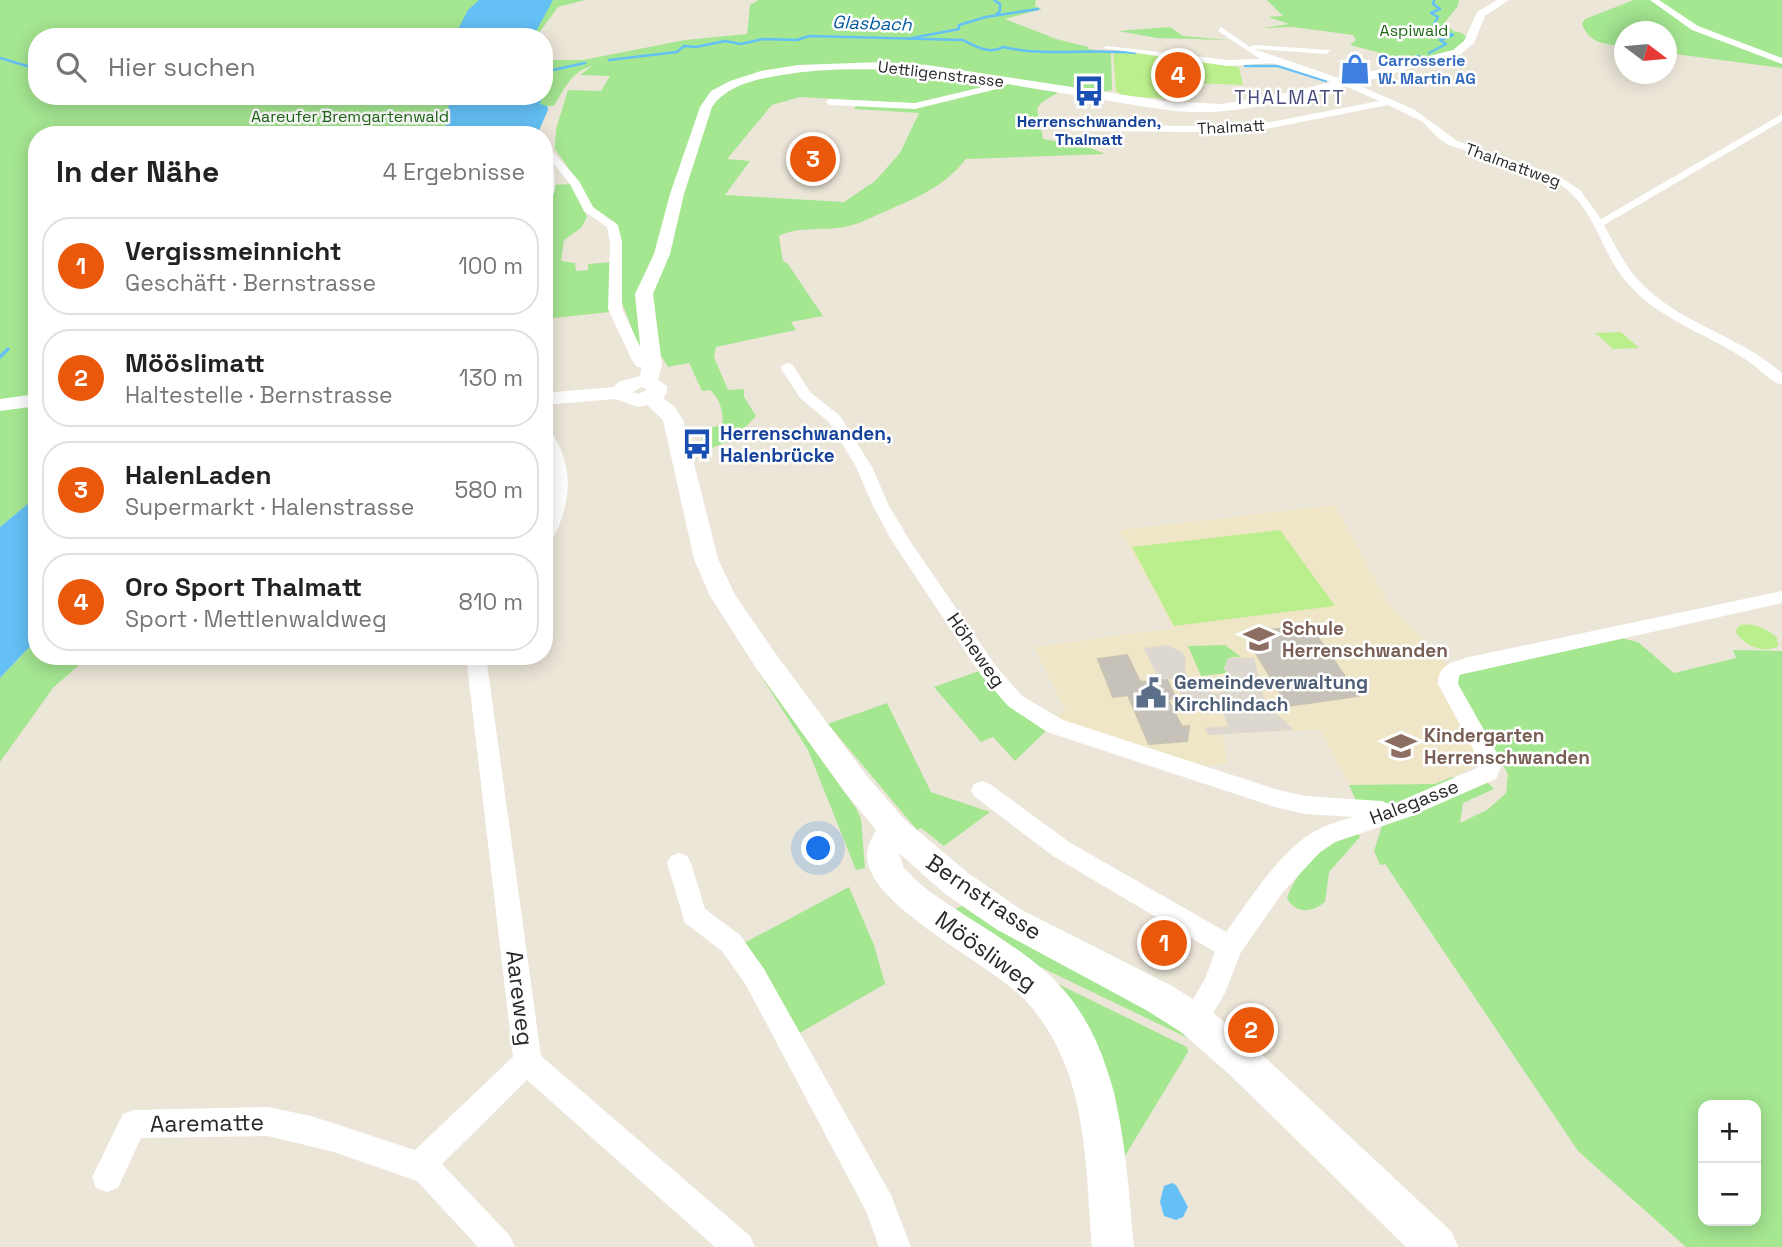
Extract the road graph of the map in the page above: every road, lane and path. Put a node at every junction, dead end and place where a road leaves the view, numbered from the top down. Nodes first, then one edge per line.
1 (1504, 0) edge
2 (1654, 0) edge
3 (1221, 29) dead end
4 (1243, 47) junction
5 (1107, 48) dead end
6 (1327, 52) dead end
7 (1271, 61) junction
8 (1782, 61) edge
9 (1007, 81) junction
10 (1343, 83) junction
11 (830, 102) dead end
12 (1388, 103) junction
13 (1782, 117) edge
14 (1072, 128) dead end
15 (553, 155) edge
16 (1596, 223) junction
17 (787, 366) dead end
18 (1782, 381) edge
19 (650, 382) junction
20 (553, 398) edge
21 (28, 401) edge
22 (0, 405) edge
23 (553, 446) edge
24 (553, 518) edge
25 (1782, 597) edge
26 (477, 665) edge
27 (982, 790) dead end
28 (1401, 811) junction
29 (890, 835) junction
30 (679, 863) dead end
31 (1230, 947) junction
32 (1194, 1020) junction
33 (528, 1063) junction
34 (419, 1166) junction
35 (107, 1177) dead end
36 (499, 1247) edge
37 (739, 1247) edge
38 (894, 1247) edge
39 (1113, 1247) edge
40 (1437, 1247) edge

1 - 10 main road, Uettligenstrasse
2 - 8 street
3 - 4 street
4 - 6 street
4 - 7 street
5 - 7 street
7 - 10 street, Thalmattweg
9 - 10 main road, Uettligenstrasse
9 - 11 street
9 - 19 main road, Uettligenstrasse
10 - 12 street, Thalmattweg
12 - 14 street, Thalmatt
12 - 16 street, Thalmattweg
13 - 16 street
15 - 19 street
16 - 18 street, Thalmattweg
17 - 28 street, Höheweg
19 - 20 main road
19 - 29 main road, Bernstrasse
21 - 22 main road
23 - 24 street
25 - 28 street, Halegasse
26 - 33 street, Aareweg
27 - 31 street
28 - 31 street, Halegasse
29 - 32 main road, Bernstrasse
29 - 39 main road, Möösliweg
30 - 38 street
31 - 32 street, Halegasse
32 - 40 main road, Bernstrasse
33 - 34 street
33 - 37 street, Aareweg
34 - 35 street, Aarematte
34 - 36 street, Aarematte

